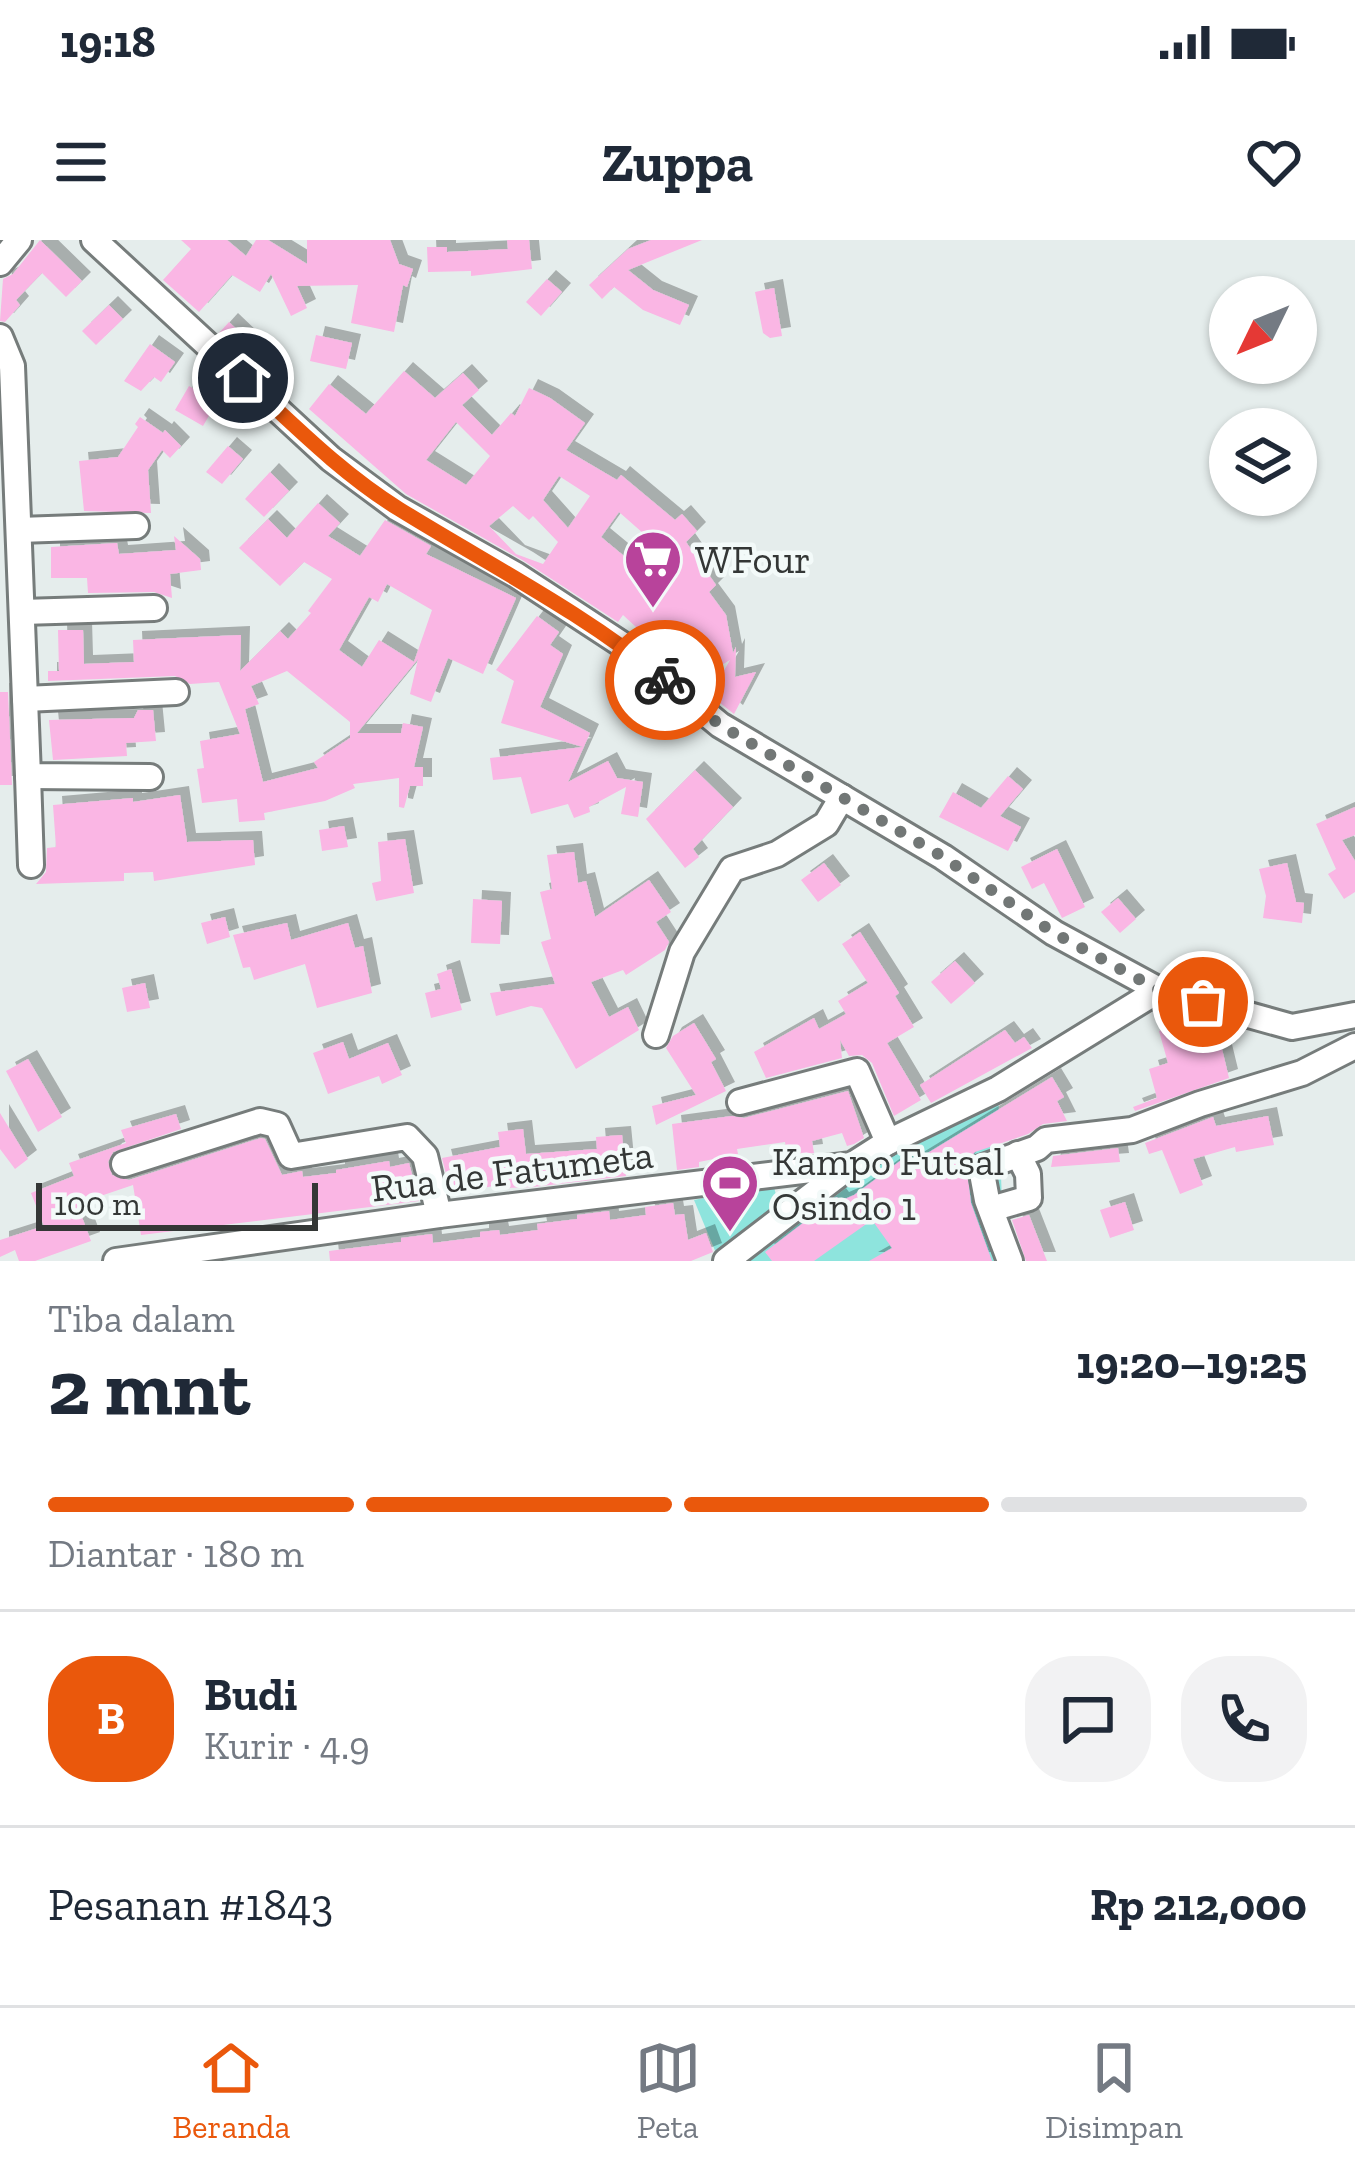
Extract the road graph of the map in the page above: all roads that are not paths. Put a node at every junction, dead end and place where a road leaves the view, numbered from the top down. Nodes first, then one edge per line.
1 (20, 240) edge
2 (94, 240) edge
3 (134, 240) edge
4 (113, 258) junction
5 (0, 263) edge
6 (0, 337) edge
7 (136, 526) dead end
8 (19, 530) junction
9 (154, 608) dead end
10 (22, 612) junction
11 (176, 692) dead end
12 (25, 699) junction
13 (28, 776) junction
14 (150, 777) dead end
15 (842, 797) junction
16 (31, 865) dead end
17 (1159, 990) junction
18 (1355, 1015) edge
19 (656, 1035) dead end
20 (1355, 1046) edge
21 (740, 1102) dead end
22 (888, 1142) junction
23 (1018, 1154) junction
24 (124, 1163) dead end
25 (852, 1165) junction
26 (991, 1209) junction
27 (439, 1215) junction
28 (116, 1261) edge
29 (726, 1261) edge
30 (1010, 1261) edge

1 - 5 street
2 - 4 street
3 - 4 street
4 - 15 street
6 - 8 street
7 - 8 street
8 - 10 street
9 - 10 street
10 - 12 street
11 - 12 street
12 - 13 street
13 - 14 street
13 - 16 street
15 - 17 street
15 - 19 street
17 - 18 street
17 - 22 street, Rua de Fatumeta
20 - 23 street
21 - 22 street
22 - 25 street, Rua de Fatumeta
23 - 26 street
23 - 26 street
24 - 27 street
25 - 27 street, Rua de Fatumeta
25 - 29 street
26 - 30 street
27 - 28 street, Rua de Fatumeta

